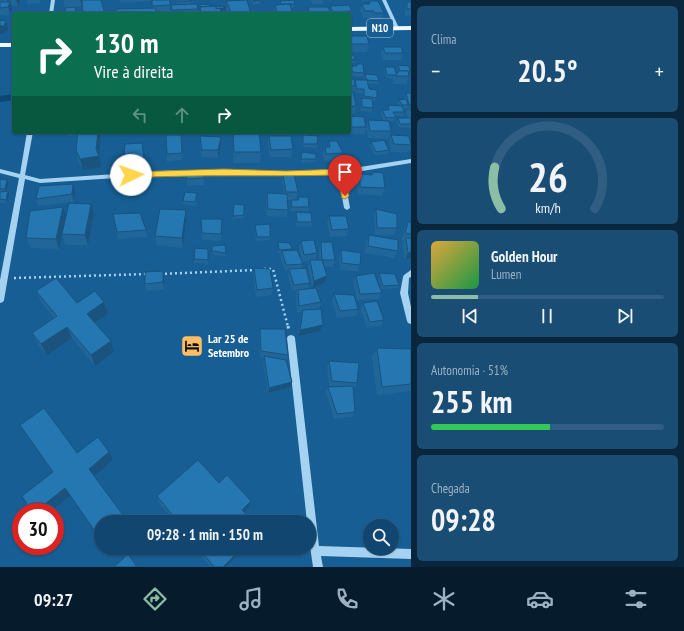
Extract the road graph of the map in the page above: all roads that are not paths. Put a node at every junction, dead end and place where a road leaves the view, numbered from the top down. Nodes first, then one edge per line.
1 (53, 0) edge
2 (384, 0) edge
3 (51, 12) edge
4 (397, 28) junction
5 (411, 28) edge
6 (351, 29) edge
7 (0, 45) edge
8 (12, 45) edge
9 (30, 134) edge
10 (411, 161) edge
11 (0, 172) edge
12 (341, 172) junction
13 (22, 176) junction
14 (348, 208) dead end
15 (411, 273) edge
16 (2, 279) edge
17 (0, 300) edge
18 (411, 321) edge
19 (291, 338) road end
20 (311, 515) edge
21 (316, 551) edge
22 (411, 554) edge
23 (316, 555) edge
24 (318, 567) edge

1 - 3 street
2 - 4 street
4 - 5 main road, N10
4 - 6 main road, N10
7 - 8 main road
9 - 13 street
10 - 12 street
11 - 13 street
12 - 13 street
12 - 14 street
13 - 16 street
15 - 18 street
16 - 17 street
19 - 20 street
21 - 22 street
23 - 24 street

